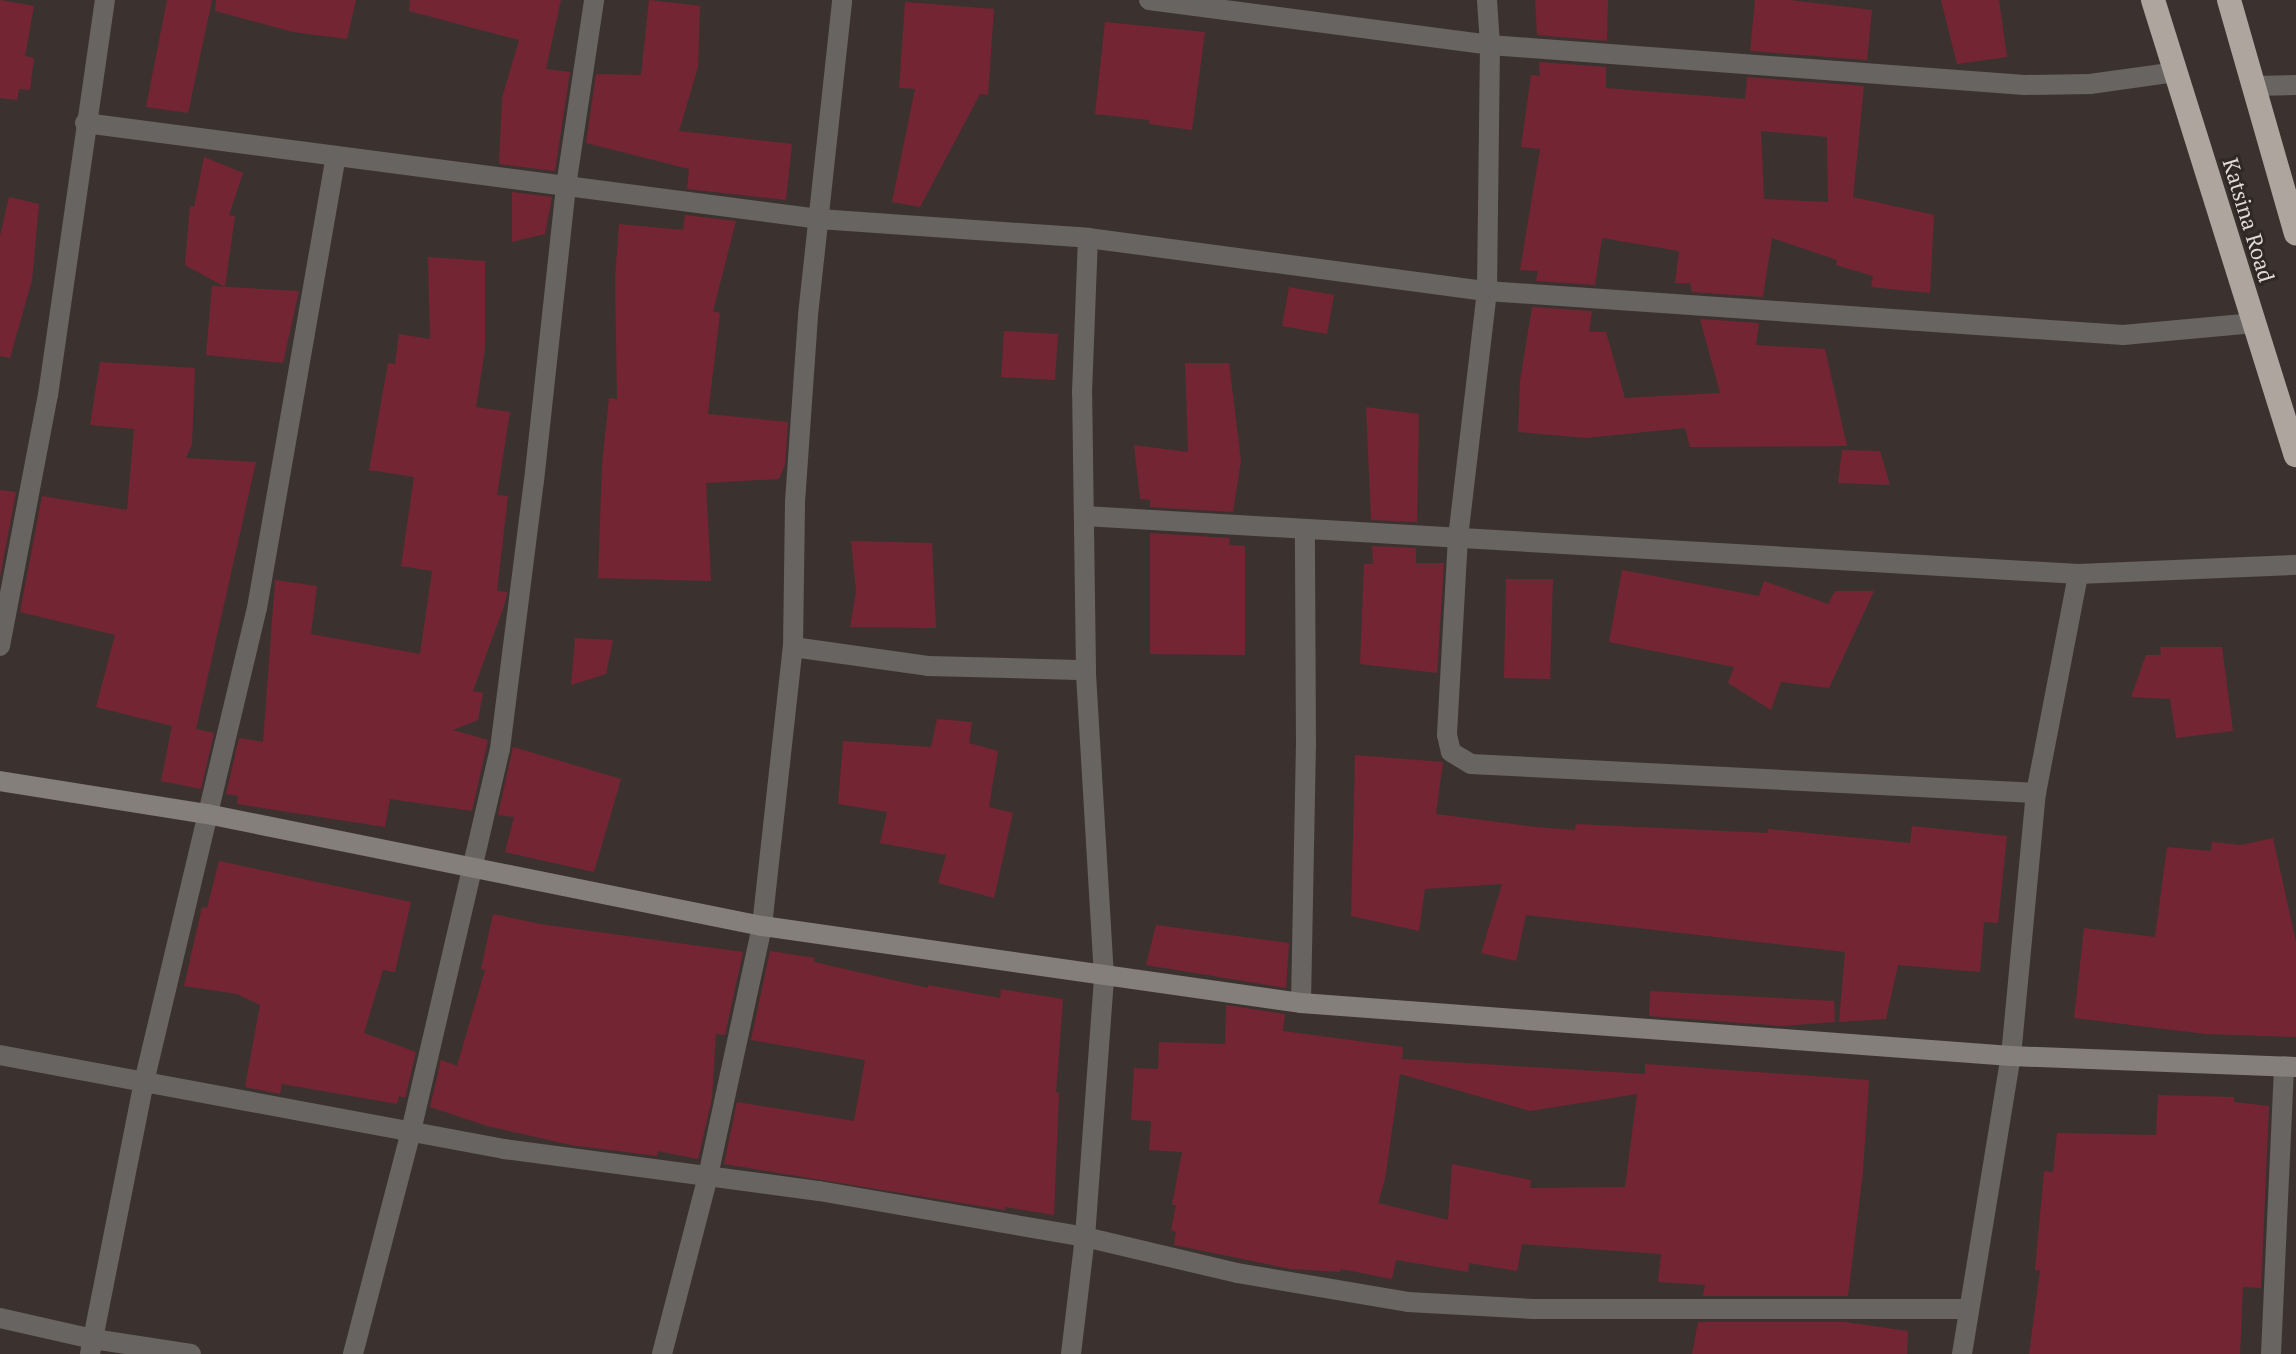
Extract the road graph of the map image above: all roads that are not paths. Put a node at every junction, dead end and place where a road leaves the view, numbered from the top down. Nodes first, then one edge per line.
1 (105, 0) edge
2 (594, 0) edge
3 (1149, 0) edge
4 (1487, 0) edge
5 (2153, 0) edge
6 (2229, 0) edge
7 (839, 1) edge
8 (1490, 45) junction
9 (2175, 72) junction
10 (2296, 85) edge
11 (2254, 86) junction
12 (85, 123) junction
13 (336, 156) junction
14 (566, 186) junction
15 (819, 219) junction
16 (2296, 234) edge
17 (1088, 238) junction
18 (1487, 291) junction
19 (2254, 323) junction
20 (2296, 455) edge
21 (1084, 516) junction
22 (1305, 529) junction
23 (1458, 537) junction
24 (2296, 565) edge
25 (2078, 574) junction
26 (0, 646) edge
27 (793, 647) junction
28 (1086, 670) junction
29 (0, 781) edge
30 (2036, 793) junction
31 (207, 814) junction
32 (471, 865) junction
33 (762, 926) junction
34 (1104, 977) junction
35 (1301, 1003) junction
36 (0, 1055) edge
37 (2011, 1056) junction
38 (2290, 1067) edge
39 (144, 1082) junction
40 (411, 1131) junction
41 (708, 1176) junction
42 (1085, 1237) junction
43 (1969, 1309) junction
44 (0, 1318) edge
45 (92, 1346) edge
46 (191, 1354) edge
47 (353, 1354) edge
48 (662, 1354) edge
49 (1071, 1354) edge
50 (1962, 1354) edge
51 (2271, 1354) edge

1 - 12 street
2 - 14 street
3 - 8 street
4 - 8 street
5 - 9 highway, Katsina Road
6 - 11 highway, Katsina Road
7 - 15 street
8 - 9 street
8 - 18 street
9 - 19 highway, Katsina Road
10 - 11 street
11 - 16 highway, Katsina Road
12 - 13 street
12 - 26 street
13 - 14 street
13 - 31 street
14 - 15 street
14 - 32 street
15 - 17 street
15 - 27 street
17 - 18 street
17 - 21 street
18 - 19 street
18 - 23 street
19 - 20 highway, Katsina Road
21 - 22 street
21 - 28 street
22 - 23 street
22 - 35 street
23 - 25 street
23 - 30 street
24 - 25 street
25 - 30 street
27 - 28 street
27 - 33 street
28 - 34 street
29 - 31 street
30 - 37 street
31 - 32 street
31 - 39 street
32 - 33 street
32 - 40 street
33 - 34 street
33 - 41 street
34 - 35 street
34 - 42 street
35 - 37 street
36 - 39 street
37 - 38 street
37 - 43 street
38 - 51 street
39 - 40 street
39 - 45 street
40 - 41 street
40 - 47 street
41 - 42 street
41 - 48 street
42 - 43 street
42 - 49 street
43 - 50 street
44 - 45 street
45 - 46 street

